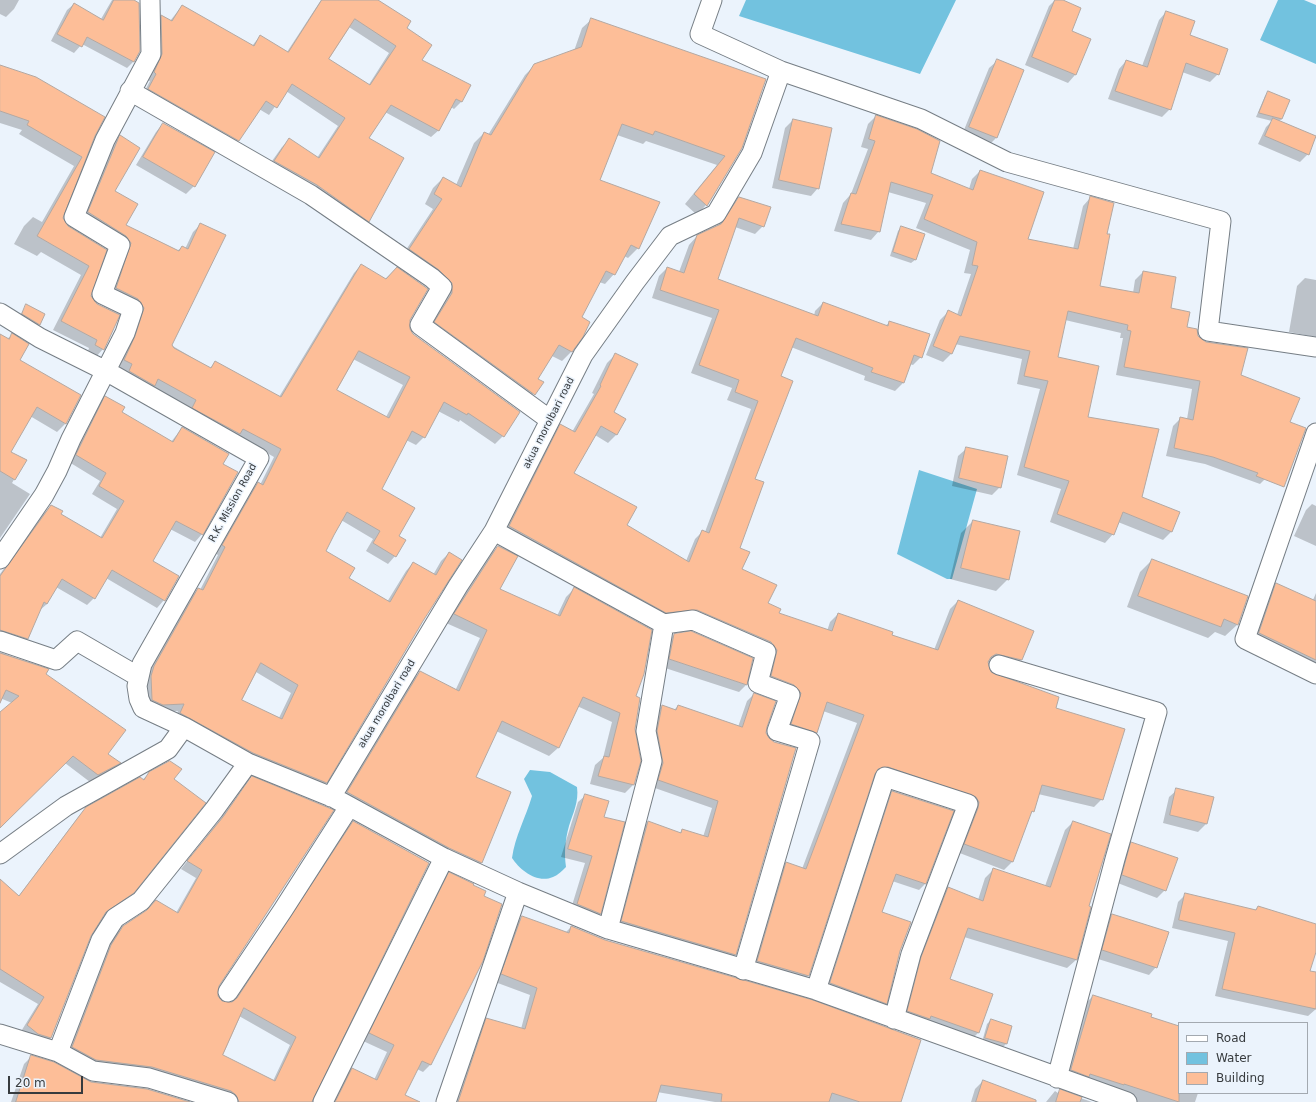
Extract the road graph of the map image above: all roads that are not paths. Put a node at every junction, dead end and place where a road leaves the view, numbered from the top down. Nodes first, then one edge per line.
1 (150, 0) edge
2 (712, 0) edge
3 (781, 71) junction
4 (130, 91) junction
5 (0, 313) edge
6 (1316, 347) edge
7 (106, 371) junction
8 (550, 420) junction
9 (1316, 433) edge
10 (494, 531) junction
11 (0, 559) edge
12 (664, 624) junction
13 (0, 641) edge
14 (999, 665) dead end
15 (1316, 674) edge
16 (139, 677) junction
17 (184, 727) junction
18 (248, 763) junction
19 (331, 797) junction
20 (349, 807) junction
21 (0, 854) edge
22 (444, 858) junction
23 (518, 892) junction
24 (608, 929) junction
25 (743, 970) junction
26 (816, 990) junction
27 (228, 992) dead end
28 (894, 1019) junction
29 (0, 1034) edge
30 (58, 1052) junction
31 (1057, 1078) junction
32 (228, 1102) edge
33 (323, 1102) edge
34 (446, 1102) edge
35 (1127, 1102) edge

1 - 4 street
2 - 3 street
3 - 6 street
3 - 8 street, akua morolbari road
4 - 7 street
4 - 8 street
5 - 7 street, R.K. Mission Road
7 - 11 street
7 - 16 street, R.K. Mission Road
8 - 10 street, akua morolbari road
9 - 15 street
10 - 12 street
10 - 19 street, akua morolbari road
12 - 24 street
12 - 25 street
13 - 16 street
14 - 31 street
16 - 17 street, R.K. Mission Road
17 - 18 street, R.K. Mission Road
17 - 21 street
18 - 19 street, R.K. Mission Road
18 - 30 street
19 - 20 street, R.K. Mission Road
20 - 22 street, R.K. Mission Road
20 - 27 street
22 - 23 street, R.K. Mission Road
22 - 33 street
23 - 24 street, R.K. Mission Road
23 - 34 street
24 - 25 street, R.K. Mission Road
25 - 26 street, R.K. Mission Road
26 - 28 street, R.K. Mission Road
26 - 28 street
28 - 31 street, R.K. Mission Road
29 - 30 street
30 - 32 street
31 - 35 street, R.K. Mission Road

